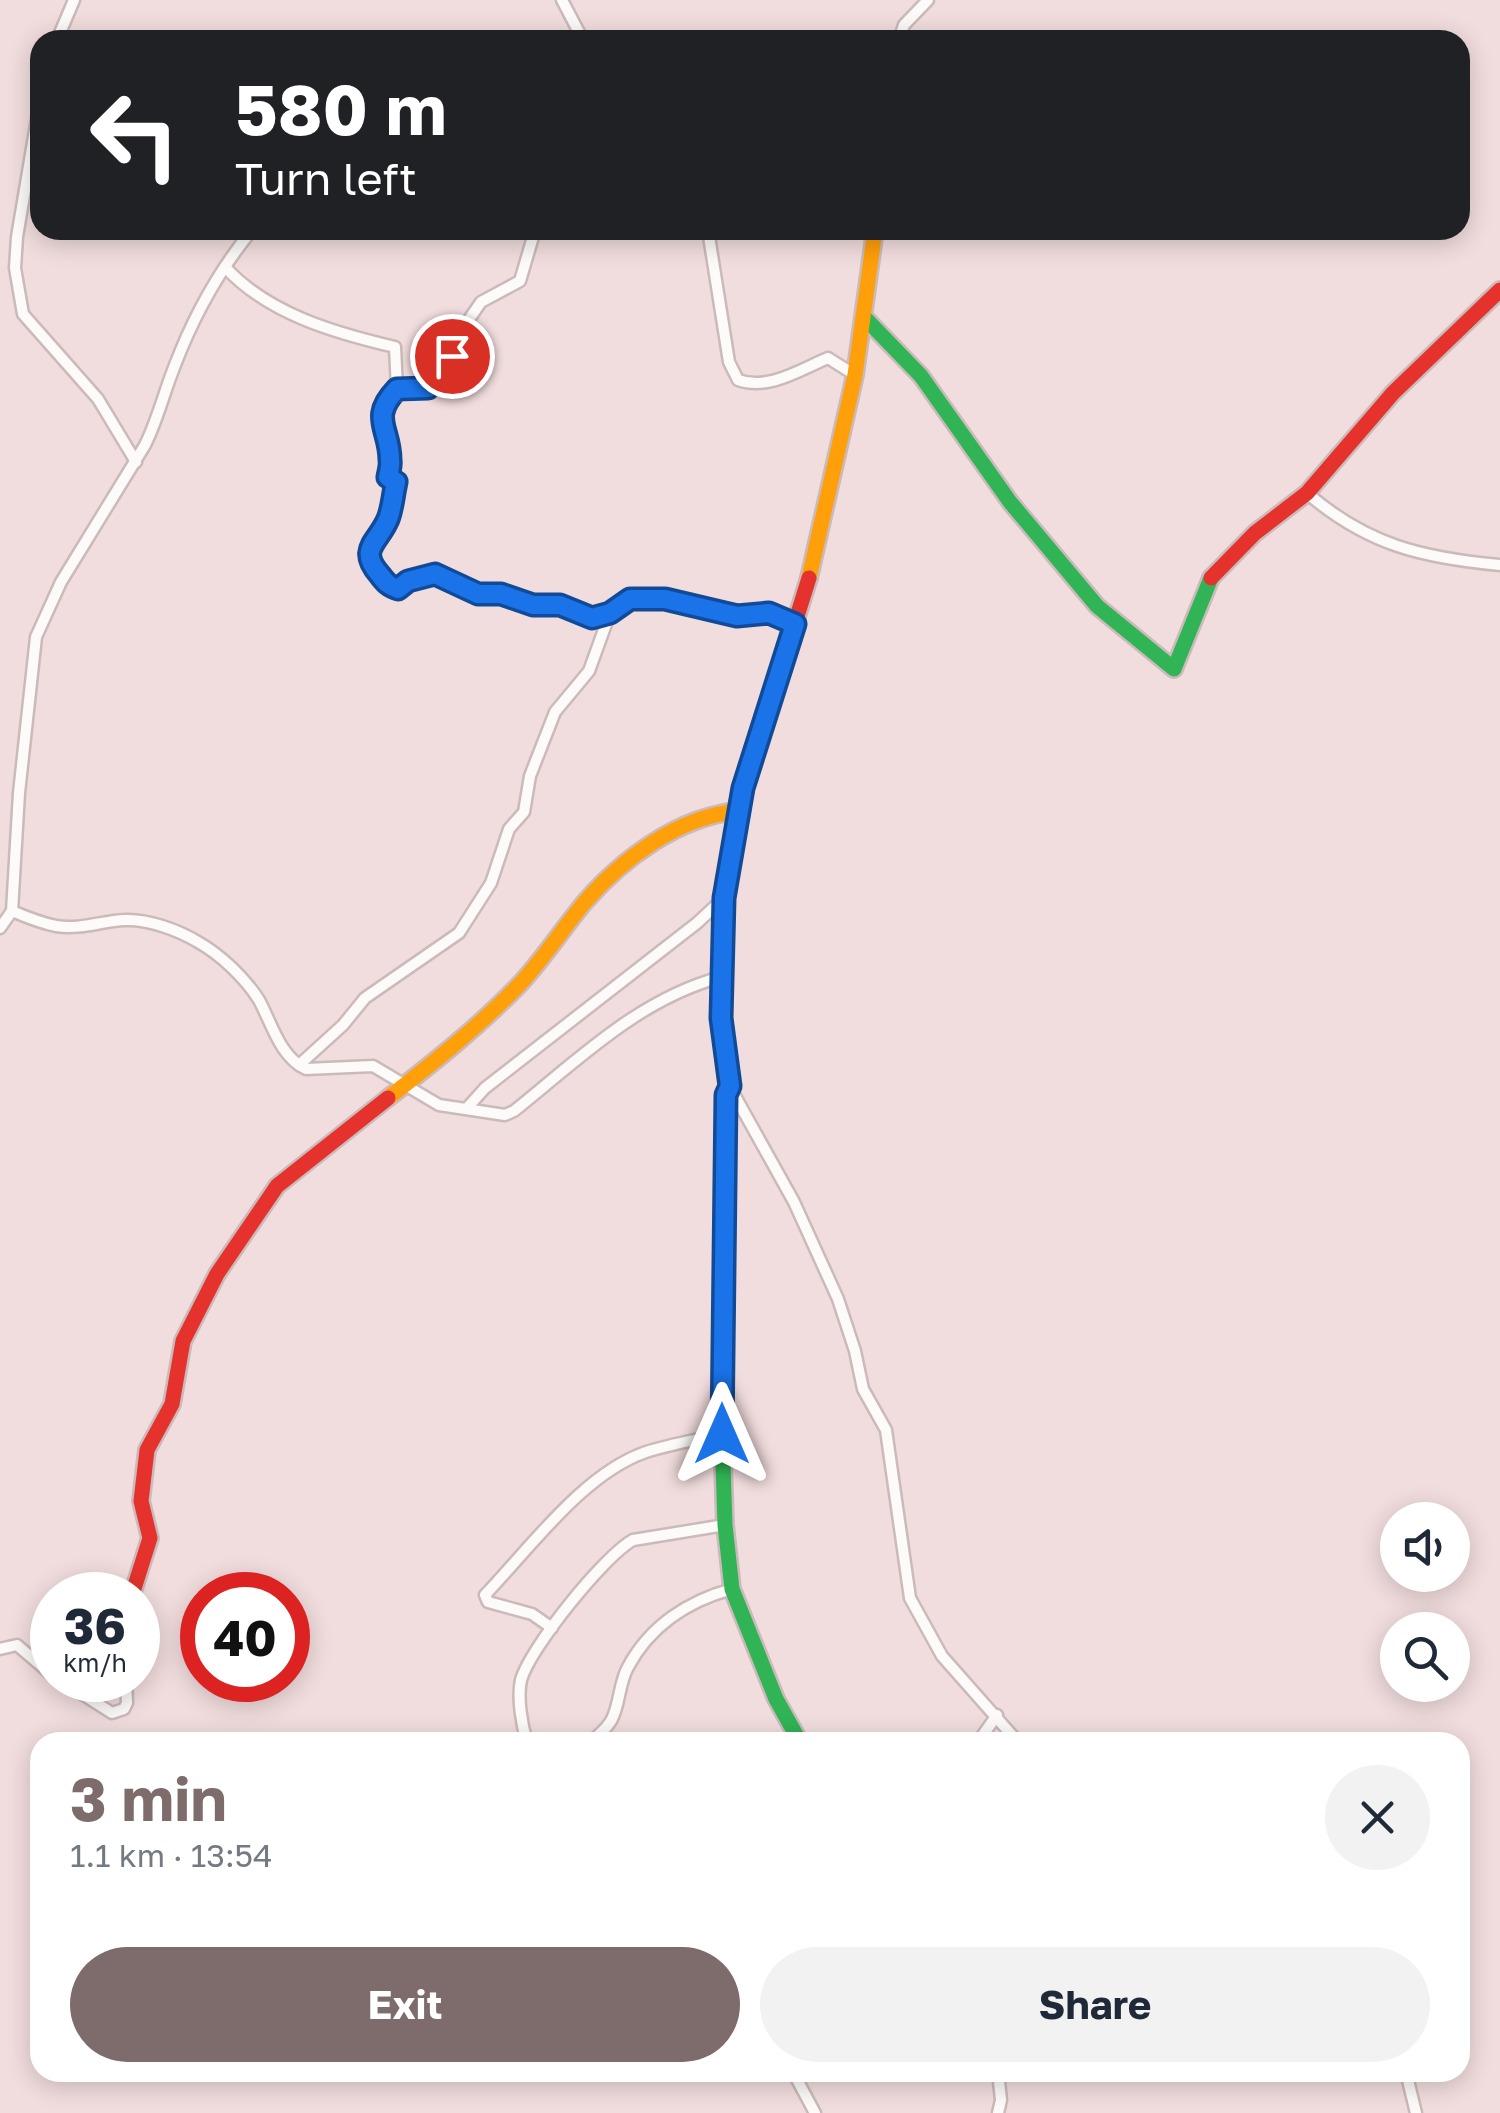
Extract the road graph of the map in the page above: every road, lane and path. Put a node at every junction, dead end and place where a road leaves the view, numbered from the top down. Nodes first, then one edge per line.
1 (74, 0) edge
2 (562, 0) edge
3 (928, 0) edge
4 (61, 30) edge
5 (578, 30) edge
6 (902, 30) edge
7 (30, 160) edge
8 (245, 240) edge
9 (531, 240) edge
10 (709, 240) edge
11 (874, 240) edge
12 (225, 267) junction
13 (1500, 290) edge
14 (864, 318) junction
15 (855, 375) junction
16 (397, 389) junction
17 (136, 462) junction
18 (1307, 493) junction
19 (1500, 565) edge
20 (610, 613) junction
21 (795, 624) junction
22 (739, 810) junction
23 (724, 898) junction
24 (12, 911) junction
25 (0, 928) edge
26 (721, 977) junction
27 (299, 1065) junction
28 (402, 1086) junction
29 (730, 1086) junction
30 (467, 1108) junction
31 (722, 1434) junction
32 (725, 1525) junction
33 (139, 1572) edge
34 (732, 1589) junction
35 (552, 1628) junction
36 (0, 1649) edge
37 (30, 1656) edge
38 (95, 1702) edge
39 (127, 1702) edge
40 (997, 1716) junction
41 (525, 1732) edge
42 (600, 1732) edge
43 (794, 1732) edge
44 (985, 1732) edge
45 (1006, 1732) edge
46 (798, 2082) edge
47 (999, 2082) edge
48 (1408, 2082) edge
49 (815, 2113) edge
50 (998, 2113) edge
51 (1416, 2113) edge

1 - 4 street
2 - 5 street
3 - 6 street
7 - 17 street
8 - 12 street
9 - 16 street
10 - 15 street
11 - 14 street
12 - 16 street
12 - 17 street
13 - 18 street
14 - 15 street
14 - 18 street
15 - 21 street
16 - 20 street
17 - 24 street
18 - 19 street
20 - 21 street
20 - 27 street
21 - 22 street
22 - 23 street
22 - 28 street
23 - 26 street
23 - 30 street
24 - 25 street
24 - 27 street
26 - 29 street
26 - 30 street
27 - 28 street
28 - 30 street
28 - 33 street
29 - 31 street
29 - 40 street
31 - 32 street
31 - 35 street
32 - 34 street
32 - 35 street
34 - 42 street
34 - 43 street
35 - 41 street
36 - 37 street
38 - 39 street
40 - 44 street
40 - 45 street
46 - 49 street
47 - 50 street
48 - 51 street

